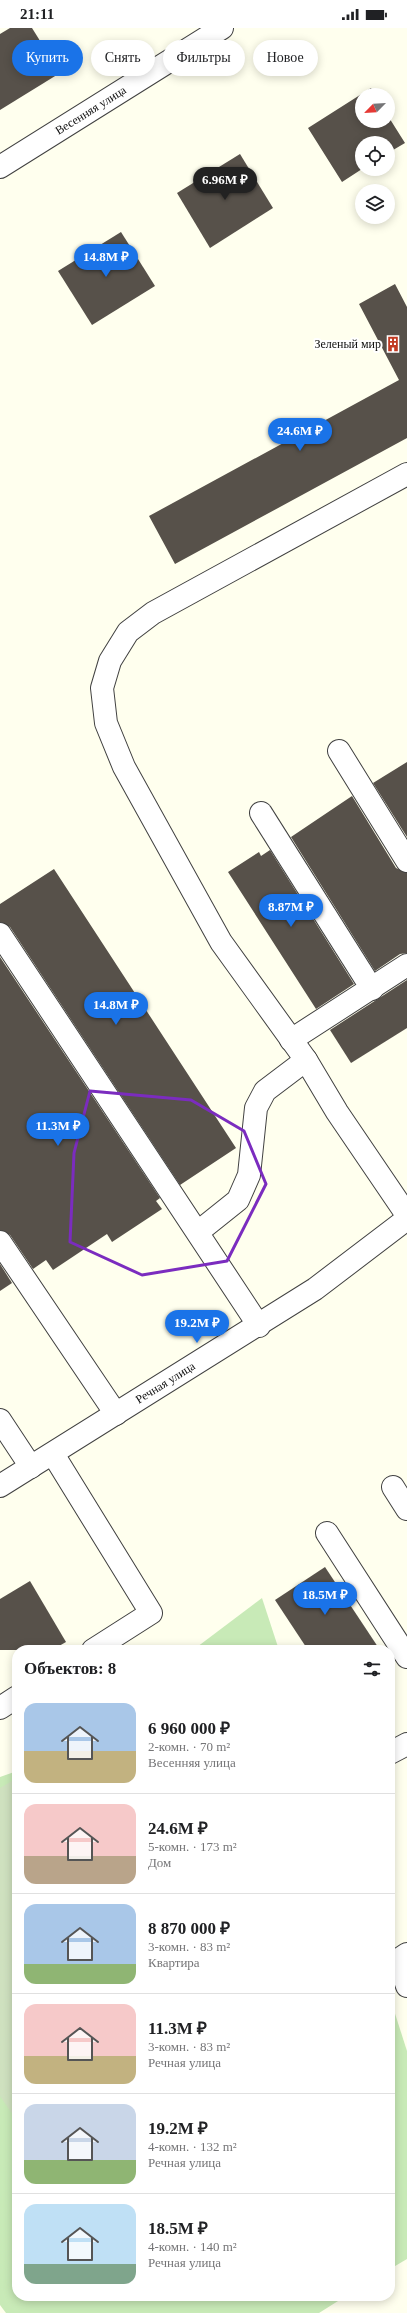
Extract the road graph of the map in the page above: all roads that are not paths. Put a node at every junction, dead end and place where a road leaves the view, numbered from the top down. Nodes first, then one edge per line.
1 (222, 28) edge
2 (0, 167) edge
3 (407, 474) edge
4 (339, 751) dead end
5 (261, 813) dead end
6 (407, 861) edge
7 (0, 934) edge
8 (407, 965) edge
9 (372, 988) junction
10 (291, 1040) junction
11 (306, 1060) junction
12 (407, 1215) edge
13 (407, 1219) edge
14 (198, 1232) junction
15 (0, 1242) edge
16 (259, 1326) junction
17 (116, 1414) junction
18 (0, 1420) edge
19 (52, 1454) junction
20 (32, 1467) junction
21 (0, 1486) edge
22 (393, 1487) dead end
23 (407, 1508) edge
24 (326, 1533) dead end
25 (101, 1645) edge
26 (407, 1657) edge
27 (12, 1700) edge
28 (0, 1708) edge
29 (407, 1744) edge
30 (395, 1750) edge
31 (407, 1954) edge
32 (407, 1986) edge

1 - 2 street, Весенняя улица
3 - 10 street
4 - 6 street
5 - 9 street
7 - 14 street
8 - 9 street
9 - 10 street
10 - 11 street
11 - 12 street
11 - 14 street
13 - 16 street, Речная улица
14 - 16 street
15 - 17 street
16 - 17 street, Речная улица
17 - 19 street, Речная улица
18 - 20 street
19 - 20 street, Речная улица
19 - 25 street
20 - 21 street, Речная улица
22 - 23 street
24 - 26 street
27 - 28 street
29 - 30 street
31 - 32 street

